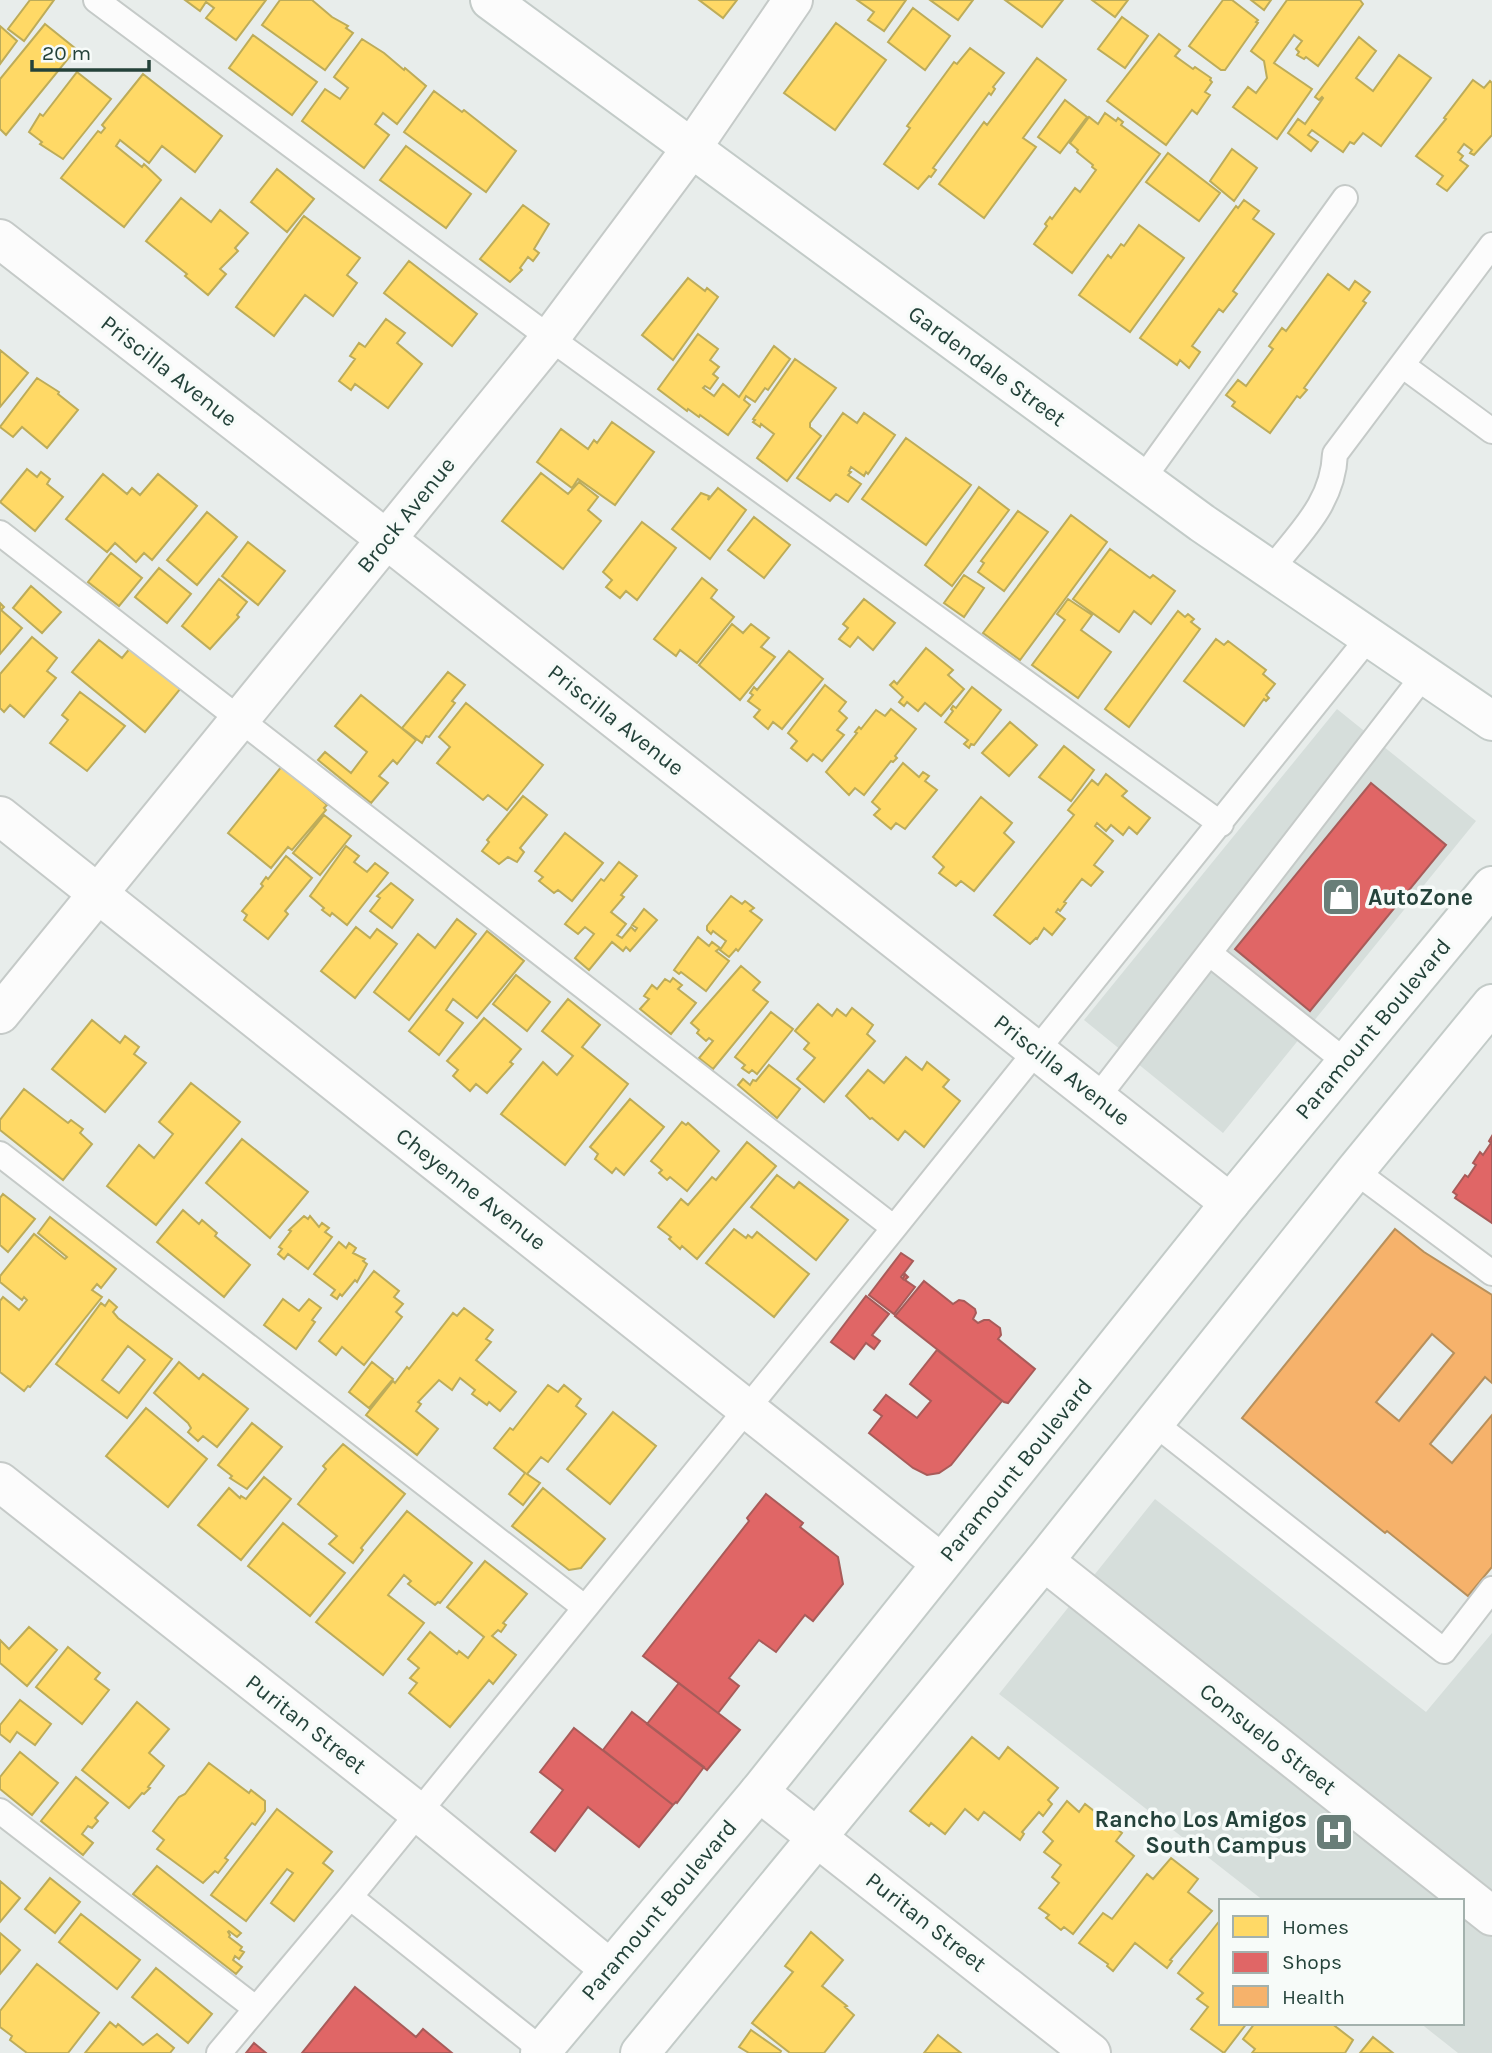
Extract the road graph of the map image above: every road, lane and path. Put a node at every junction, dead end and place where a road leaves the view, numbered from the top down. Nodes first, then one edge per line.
1 (96, 0) edge
2 (490, 0) edge
3 (793, 0) edge
4 (691, 149) junction
5 (1345, 198) dead end
6 (0, 239) edge
7 (1492, 245) edge
8 (550, 338) junction
9 (1402, 365) junction
10 (1492, 430) edge
11 (1142, 480) junction
12 (0, 533) edge
13 (386, 539) junction
14 (1270, 571) junction
15 (1368, 637) junction
16 (1424, 675) junction
17 (239, 720) junction
18 (1492, 721) edge
19 (0, 816) edge
20 (1221, 824) junction
21 (1492, 886) edge
22 (99, 894) junction
23 (1209, 953) junction
24 (1492, 1004) edge
25 (0, 1014) edge
26 (1037, 1051) junction
27 (1346, 1062) junction
28 (1097, 1098) junction
29 (0, 1154) edge
30 (1355, 1171) junction
31 (1230, 1203) junction
32 (894, 1228) junction
33 (1492, 1273) edge
34 (747, 1408) junction
35 (1154, 1423) junction
36 (0, 1482) edge
37 (1044, 1562) junction
38 (941, 1563) junction
39 (1492, 1589) edge
40 (584, 1607) junction
41 (759, 1792) junction
42 (0, 1811) edge
43 (418, 1812) junction
44 (817, 1835) junction
45 (350, 1897) junction
46 (1492, 1916) edge
47 (610, 1969) junction
48 (256, 2008) junction
49 (541, 2051) edge
50 (219, 2053) edge
51 (640, 2053) edge
52 (1091, 2053) edge

1 - 8 lane
2 - 4 street, Gardendale Street
3 - 4 street, Brock Avenue
4 - 8 street, Brock Avenue
4 - 11 street, Gardendale Street
5 - 11 lane
6 - 13 street, Priscilla Avenue
7 - 9 lane
8 - 13 street, Brock Avenue
8 - 20 lane
9 - 10 lane
9 - 14 lane
11 - 14 street, Gardendale Street
12 - 17 lane
13 - 17 street, Brock Avenue
13 - 26 street, Priscilla Avenue
14 - 15 street, Gardendale Street
15 - 16 street, Gardendale Street
15 - 20 lane
16 - 18 street, Gardendale Street
16 - 23 lane
17 - 22 street, Brock Avenue
17 - 32 lane
19 - 22 street, Cheyenne Avenue
20 - 26 lane
21 - 27 street, Paramount Boulevard
22 - 25 street, Brock Avenue
22 - 34 street, Cheyenne Avenue
23 - 27 lane
23 - 28 lane
24 - 30 street
26 - 28 street, Priscilla Avenue
26 - 32 lane
27 - 31 street, Paramount Boulevard
28 - 31 street, Priscilla Avenue
29 - 40 lane
30 - 33 lane
30 - 35 street
31 - 38 street, Paramount Boulevard
32 - 34 lane
34 - 38 street, Cheyenne Avenue
34 - 40 lane
35 - 37 street
35 - 39 lane
36 - 43 street, Puritan Street
37 - 44 street
37 - 46 street, Consuelo Street
38 - 41 street, Paramount Boulevard
40 - 43 lane
41 - 44 street, Puritan Street
41 - 47 street, Paramount Boulevard
42 - 48 lane
43 - 45 lane
43 - 47 street, Puritan Street
44 - 51 street
44 - 52 street, Puritan Street
45 - 48 lane
45 - 49 lane
47 - 49 street, Paramount Boulevard
48 - 50 lane

